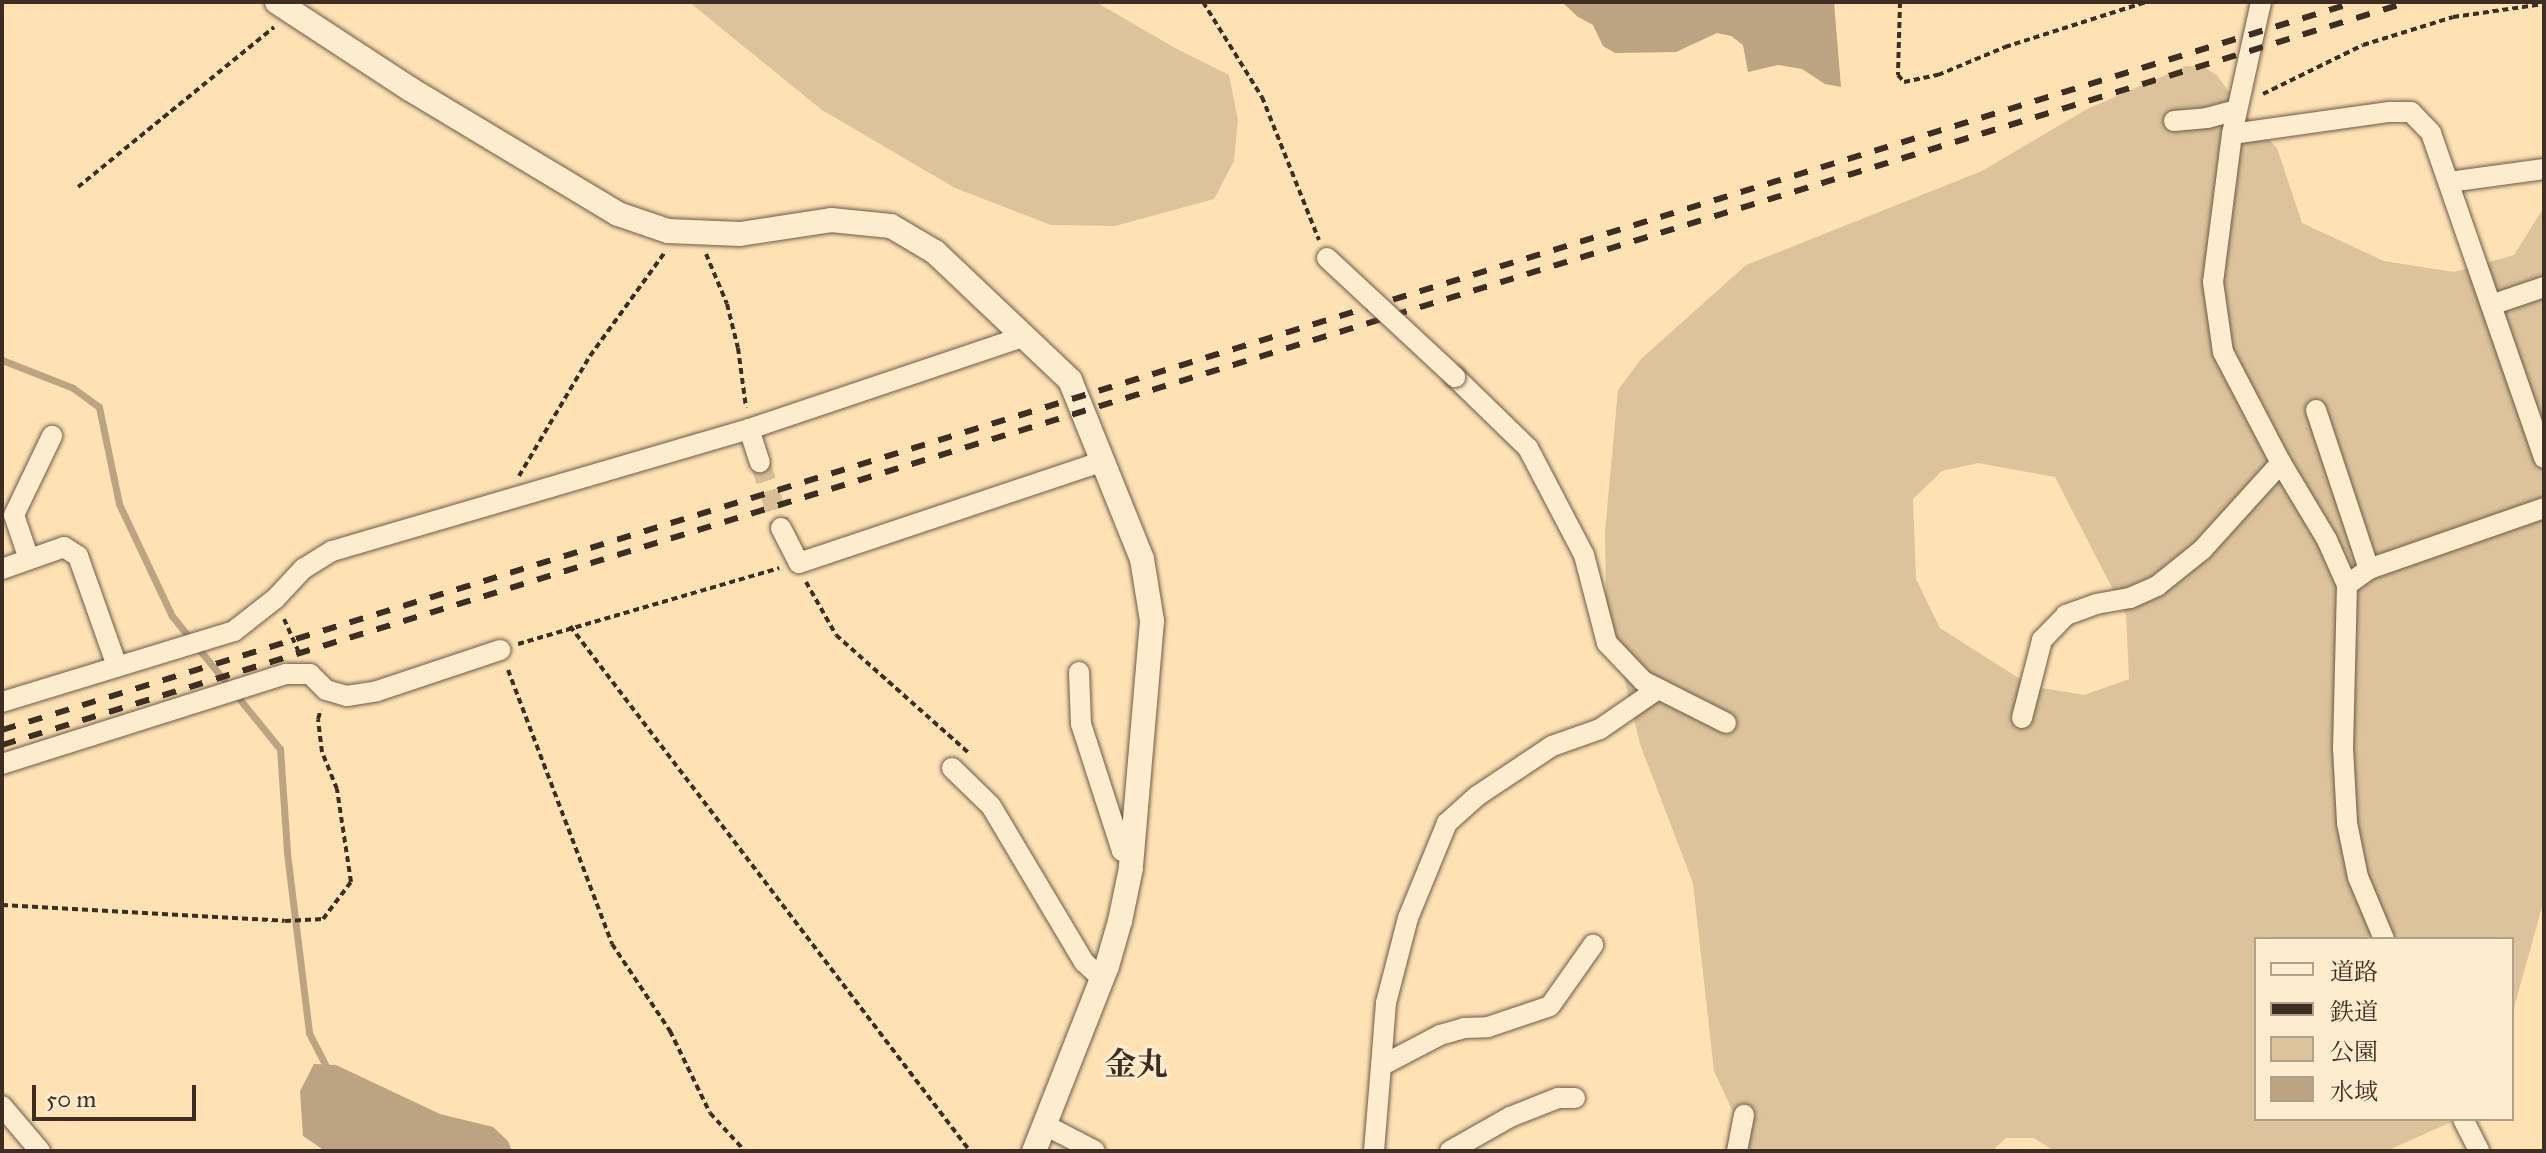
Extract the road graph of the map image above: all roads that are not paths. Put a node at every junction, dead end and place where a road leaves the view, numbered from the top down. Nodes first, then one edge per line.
1 (2261, 2) edge
2 (282, 6) edge
3 (2237, 110) junction
4 (2174, 121) dead end
5 (2232, 134) junction
6 (2544, 169) edge
7 (2449, 182) junction
8 (1327, 258) road end
9 (2544, 287) edge
10 (2491, 305) junction
11 (1022, 337) junction
12 (2316, 410) dead end
13 (749, 429) junction
14 (52, 436) dead end
15 (2544, 458) edge
16 (1104, 461) junction
17 (760, 462) tunnel mouth
18 (2281, 463) junction
19 (2544, 508) edge
20 (781, 528) tunnel mouth
21 (29, 559) junction
22 (2, 569) edge
23 (2369, 569) junction
24 (2347, 585) junction
25 (500, 650) road end
26 (117, 666) junction
27 (1079, 672) dead end
28 (1658, 689) junction
29 (2, 702) edge
30 (2022, 718) dead end
31 (1726, 723) dead end
32 (2, 764) edge
33 (952, 768) dead end
34 (1132, 855) junction
35 (2383, 937) edge
36 (1593, 945) dead end
37 (1102, 979) junction
38 (1381, 1066) junction
39 (1575, 1098) dead end
40 (2, 1106) edge
41 (1744, 1115) dead end
42 (2464, 1121) edge
43 (1045, 1125) junction
44 (40, 1151) edge
45 (1034, 1151) edge
46 (1095, 1151) edge
47 (1374, 1151) edge
48 (1450, 1151) edge
49 (1737, 1151) edge
50 (2479, 1151) edge

1 - 3 street
2 - 11 street
3 - 4 street
3 - 5 street
5 - 7 street
5 - 18 street
6 - 7 street
7 - 10 street
8 - 28 street, bridge
9 - 10 street
10 - 15 street
11 - 13 street
11 - 16 street
12 - 23 street
13 - 17 street
13 - 26 street
14 - 21 street
16 - 20 street
16 - 34 street
18 - 24 street
18 - 30 street
19 - 23 street
21 - 22 street
21 - 26 street
23 - 24 street
24 - 35 street
25 - 32 street
26 - 29 street
27 - 34 street
28 - 31 street
28 - 38 street
33 - 37 street
34 - 37 street
36 - 38 street
37 - 43 street
38 - 47 street
39 - 48 street
40 - 44 street
41 - 49 street
42 - 50 street
43 - 45 street
43 - 46 street

